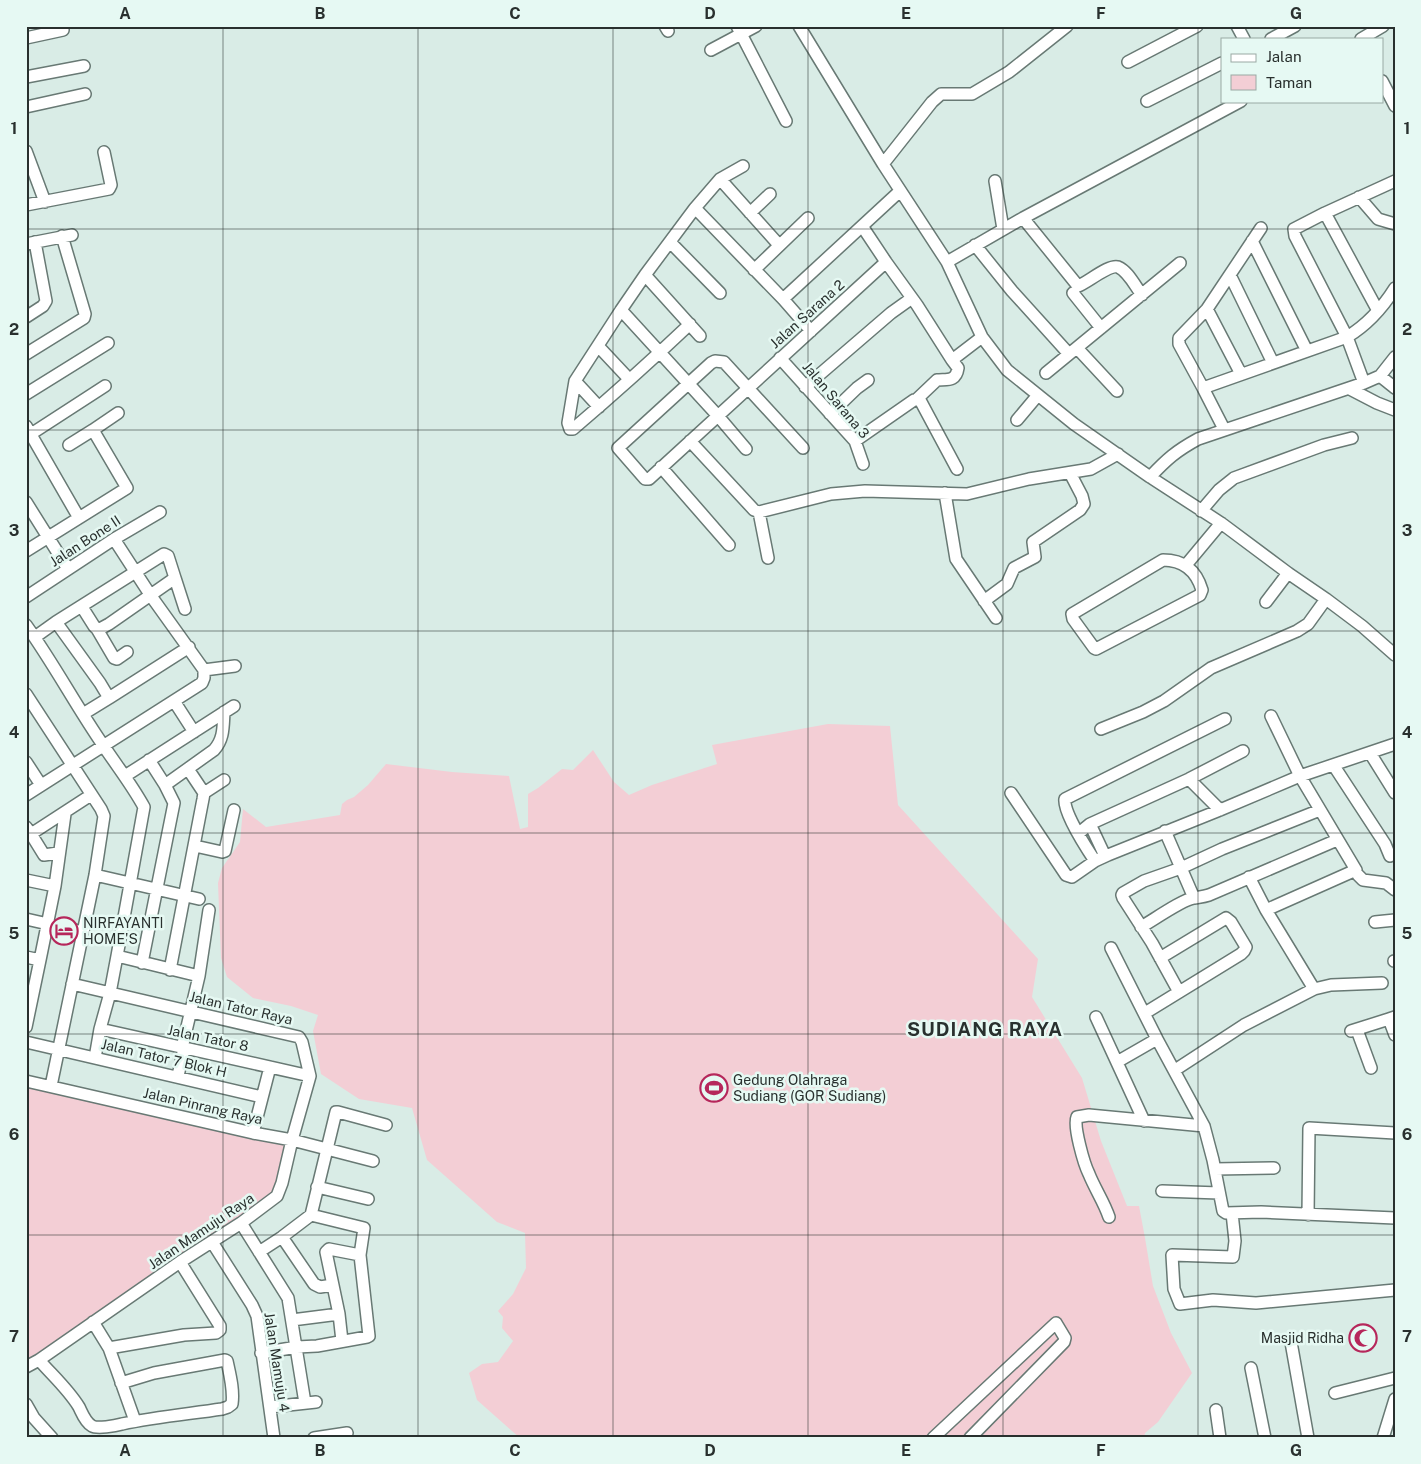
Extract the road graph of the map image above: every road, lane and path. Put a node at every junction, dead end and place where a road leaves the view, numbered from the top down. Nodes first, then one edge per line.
1 (756, 26) edge
2 (799, 26) edge
3 (1067, 26) edge
4 (1196, 26) edge
5 (1237, 26) edge
6 (1295, 26) edge
7 (1382, 27) edge
8 (63, 30) dead end
9 (739, 30) edge
10 (26, 38) edge
11 (1243, 38) edge
12 (1273, 38) edge
13 (1363, 38) edge
14 (711, 50) dead end
15 (1128, 62) dead end
16 (1221, 64) edge
17 (84, 66) dead end
18 (26, 78) edge
19 (1384, 85) edge
20 (85, 94) dead end
21 (1147, 101) dead end
22 (1239, 102) edge
23 (1395, 106) edge
24 (26, 107) edge
25 (786, 121) dead end
26 (26, 151) edge
27 (104, 152) dead end
28 (883, 164) junction
29 (743, 166) dead end
30 (29, 169) edge
31 (720, 180) junction
32 (996, 181) dead end
33 (1395, 181) edge
34 (900, 191) junction
35 (770, 194) dead end
36 (1359, 197) junction
37 (45, 202) junction
38 (26, 206) edge
39 (696, 208) junction
40 (750, 213) junction
41 (1325, 213) junction
42 (808, 218) dead end
43 (1023, 218) junction
44 (1395, 224) edge
45 (862, 226) junction
46 (1261, 228) dead end
47 (1002, 229) junction
48 (1252, 241) junction
49 (670, 242) junction
50 (31, 243) edge
51 (779, 245) junction
52 (975, 246) junction
53 (886, 262) junction
54 (947, 262) junction
55 (1180, 263) dead end
56 (754, 270) junction
57 (1230, 274) junction
58 (645, 275) junction
59 (1395, 288) edge
60 (1073, 293) dead end
61 (720, 294) dead end
62 (1142, 295) junction
63 (912, 298) junction
64 (783, 299) junction
65 (1207, 309) junction
66 (621, 310) junction
67 (1378, 311) junction
68 (26, 317) edge
69 (690, 324) junction
70 (1101, 328) junction
71 (811, 331) junction
72 (700, 336) dead end
73 (1347, 336) junction
74 (982, 337) junction
75 (108, 344) dead end
76 (598, 346) junction
77 (1307, 350) junction
78 (1073, 351) junction
79 (660, 353) junction
80 (26, 354) edge
81 (1395, 356) edge
82 (780, 358) junction
83 (952, 360) junction
84 (1273, 363) junction
85 (1046, 373) dead end
86 (1241, 374) junction
87 (1380, 376) junction
88 (629, 379) junction
89 (575, 380) junction
90 (868, 380) dead end
91 (1364, 383) junction
92 (688, 384) junction
93 (105, 386) dead end
94 (805, 387) junction
95 (750, 388) junction
96 (1204, 388) junction
97 (1350, 388) junction
98 (1395, 388) edge
99 (1117, 391) dead end
100 (26, 394) edge
101 (1038, 396) junction
102 (917, 399) junction
103 (599, 407) junction
104 (1395, 410) edge
105 (118, 413) dead end
106 (830, 414) junction
107 (718, 416) junction
108 (1017, 420) dead end
109 (28, 430) edge
110 (93, 430) junction
111 (1224, 430) junction
112 (1352, 438) dead end
113 (690, 441) junction
114 (855, 441) junction
115 (69, 445) dead end
116 (803, 448) dead end
117 (746, 449) dead end
118 (1118, 454) junction
119 (863, 464) dead end
120 (661, 467) junction
121 (957, 469) dead end
122 (1070, 473) junction
123 (1150, 477) junction
124 (945, 493) junction
125 (26, 502) edge
126 (1201, 510) junction
127 (160, 512) dead end
128 (759, 512) junction
129 (79, 518) junction
130 (1221, 524) junction
131 (47, 537) junction
132 (114, 539) junction
133 (729, 545) dead end
134 (26, 551) edge
135 (768, 558) dead end
136 (1186, 565) junction
137 (68, 569) junction
138 (135, 572) junction
139 (1288, 573) junction
140 (176, 578) junction
141 (151, 596) junction
142 (26, 597) edge
143 (1326, 599) junction
144 (984, 601) junction
145 (1266, 602) dead end
146 (82, 606) junction
147 (185, 609) dead end
148 (996, 618) dead end
149 (56, 622) junction
150 (26, 625) edge
151 (97, 629) junction
152 (35, 637) junction
153 (189, 647) junction
154 (127, 652) dead end
155 (1395, 655) edge
156 (235, 666) dead end
157 (204, 670) junction
158 (26, 694) edge
159 (109, 698) junction
160 (174, 701) junction
161 (83, 714) junction
162 (1271, 716) dead end
163 (1225, 719) dead end
164 (1101, 729) dead end
165 (194, 732) junction
166 (1395, 744) edge
167 (103, 746) junction
168 (1243, 751) dead end
169 (1370, 753) junction
170 (149, 760) junction
171 (26, 762) edge
172 (73, 765) junction
173 (1334, 766) junction
174 (188, 769) junction
175 (126, 776) junction
176 (1300, 776) junction
177 (1189, 779) junction
178 (224, 780) dead end
179 (41, 785) junction
180 (165, 785) junction
181 (204, 793) junction
182 (1011, 793) dead end
183 (1395, 793) edge
184 (26, 794) edge
185 (92, 795) junction
186 (234, 810) dead end
187 (1220, 810) junction
188 (1320, 810) junction
189 (64, 814) junction
190 (1090, 824) junction
191 (29, 831) edge
192 (1166, 831) junction
193 (1078, 833) junction
194 (1337, 840) junction
195 (194, 846) junction
196 (58, 854) junction
197 (1390, 856) dead end
198 (1100, 859) junction
199 (1181, 868) junction
200 (1358, 874) dead end
201 (95, 875) junction
202 (1249, 877) junction
203 (26, 880) edge
204 (131, 883) junction
205 (55, 886) junction
206 (156, 889) junction
207 (1395, 890) edge
208 (184, 896) junction
209 (1194, 898) junction
210 (200, 899) dead end
211 (209, 910) dead end
212 (1266, 910) junction
213 (26, 919) edge
214 (1395, 920) edge
215 (1375, 922) dead end
216 (48, 924) junction
217 (1141, 927) junction
218 (83, 932) junction
219 (1111, 948) dead end
220 (117, 956) junction
221 (26, 957) edge
222 (1160, 958) junction
223 (40, 960) junction
224 (142, 964) junction
225 (170, 970) junction
226 (199, 976) junction
227 (1382, 983) dead end
228 (72, 984) junction
229 (1314, 989) junction
230 (1179, 992) junction
231 (110, 993) junction
232 (191, 1012) junction
233 (1144, 1013) junction
234 (1096, 1017) dead end
235 (1392, 1018) edge
236 (26, 1027) edge
237 (100, 1029) junction
238 (1395, 1035) edge
239 (1157, 1039) junction
240 (26, 1042) edge
241 (183, 1048) junction
242 (58, 1049) junction
243 (95, 1058) junction
244 (1117, 1062) junction
245 (270, 1067) junction
246 (1371, 1068) dead end
247 (1175, 1070) junction
248 (178, 1076) junction
249 (310, 1076) junction
250 (26, 1080) edge
251 (51, 1086) junction
252 (262, 1097) junction
253 (1144, 1121) junction
254 (386, 1125) dead end
255 (1204, 1126) junction
256 (253, 1133) junction
257 (1395, 1133) edge
258 (292, 1140) junction
259 (326, 1149) junction
260 (374, 1161) dead end
261 (1274, 1168) dead end
262 (1215, 1169) junction
263 (317, 1187) junction
264 (1162, 1191) dead end
265 (1219, 1194) junction
266 (368, 1199) dead end
267 (1232, 1213) junction
268 (311, 1214) junction
269 (1308, 1215) junction
270 (1110, 1217) dead end
271 (1395, 1218) edge
272 (241, 1222) junction
273 (282, 1238) junction
274 (212, 1242) junction
275 (259, 1252) junction
276 (360, 1255) junction
277 (180, 1262) junction
278 (333, 1285) junction
279 (1395, 1290) edge
280 (339, 1314) junction
281 (292, 1320) junction
282 (93, 1322) junction
283 (342, 1340) junction
284 (1291, 1342) dead end
285 (297, 1347) junction
286 (108, 1348) junction
287 (262, 1353) junction
288 (39, 1360) junction
289 (26, 1367) edge
290 (1251, 1368) dead end
291 (1395, 1378) edge
292 (121, 1383) junction
293 (1335, 1393) dead end
294 (1395, 1399) edge
295 (26, 1404) edge
296 (270, 1408) junction
297 (1216, 1410) dead end
298 (135, 1421) junction
299 (348, 1433) dead end
300 (936, 1437) edge
301 (52, 1438) edge
302 (274, 1438) edge
303 (314, 1438) edge
304 (970, 1438) edge
305 (1220, 1438) edge
306 (1265, 1438) edge
307 (1308, 1438) edge
308 (1383, 1438) edge

1 - 9 street
2 - 28 street
3 - 28 street
4 - 15 street
5 - 11 street
6 - 12 street
7 - 13 street
8 - 10 street
9 - 14 street
9 - 25 street
16 - 21 street
17 - 18 street
19 - 23 street
20 - 24 street
22 - 43 street
26 - 30 street
27 - 37 street
28 - 34 street
29 - 31 street
30 - 37 street
31 - 39 street
31 - 40 street
32 - 47 street
33 - 36 street
34 - 45 street
34 - 54 street
35 - 40 street
36 - 41 street
36 - 44 street
37 - 38 street
39 - 49 street
39 - 56 street
40 - 51 street
41 - 67 street
41 - 73 street
42 - 51 street
43 - 47 street
43 - 62 street
45 - 53 street
45 - 64 street
46 - 48 street
47 - 52 street
48 - 57 street
48 - 77 street
49 - 58 street
49 - 61 street
50 - 68 street
50 - 80 street
51 - 56 street
52 - 54 street
52 - 78 street
53 - 63 street
53 - 71 street, Jalan Sarana 2
54 - 74 street
55 - 62 street
56 - 64 street
57 - 65 street
57 - 84 street
58 - 66 street
58 - 69 street
59 - 67 street
60 - 70 street
62 - 70 street
63 - 83 street
63 - 94 street
64 - 71 street
65 - 86 street
65 - 96 street
66 - 76 street
66 - 79 street
67 - 73 street
69 - 72 street
69 - 79 street
70 - 78 street
71 - 82 street, Jalan Sarana 2
73 - 77 street
73 - 91 street
74 - 83 street
74 - 101 street
75 - 100 street
76 - 88 street
76 - 89 street
77 - 84 street
78 - 85 street
78 - 99 street
79 - 88 street
79 - 92 street
81 - 87 street
82 - 94 street, Jalan Sarana 3
82 - 95 street, Jalan Sarana 2
83 - 102 street
84 - 86 street
86 - 96 street
87 - 91 street
87 - 98 street
88 - 103 street
89 - 103 street
89 - 103 street
90 - 106 street
91 - 97 street
92 - 95 street
92 - 107 street
92 - 120 street, Jalan Sarana 2
93 - 109 street
94 - 106 street, Jalan Sarana 3
95 - 107 street, Jalan Sarana 2
95 - 116 street
96 - 111 street
97 - 104 street
97 - 111 street
101 - 108 street
101 - 118 street
102 - 114 street
102 - 121 street
105 - 110 street
106 - 114 street, Jalan Sarana 3
107 - 113 street, Jalan Sarana 2
107 - 117 street
109 - 129 street
110 - 115 street
110 - 129 street
111 - 123 street
112 - 126 street
113 - 120 street, Jalan Sarana 2
113 - 128 street
114 - 119 street, Jalan Sarana 3
118 - 122 street
118 - 123 street
120 - 133 street
122 - 124 street
122 - 144 street
123 - 126 street
124 - 128 street
124 - 144 street
125 - 131 street
126 - 130 street
127 - 132 street, Jalan Bone II
128 - 135 street
129 - 131 street
130 - 136 street
130 - 139 street
131 - 134 street
131 - 137 street
132 - 137 street, Jalan Bone II
132 - 138 street
136 - 136 street
137 - 142 street, Jalan Bone II
138 - 140 street
138 - 141 street
138 - 146 street
139 - 143 street
139 - 145 street
140 - 141 street
140 - 147 street
141 - 151 street
141 - 153 street
143 - 155 street
143 - 164 street
144 - 148 street
146 - 149 street
146 - 151 street
149 - 152 street
149 - 159 street
150 - 152 street
151 - 154 street
152 - 161 street
153 - 157 street
153 - 159 street
156 - 157 street
157 - 160 street
158 - 172 street
159 - 161 street
160 - 165 street
160 - 167 street
161 - 167 street
162 - 176 street
163 - 193 street
165 - 170 street
165 - 174 street
166 - 169 street
167 - 172 street
167 - 175 street
168 - 177 street
169 - 173 street
169 - 183 street
170 - 175 street
170 - 180 street
171 - 179 street
172 - 179 street
172 - 185 street
173 - 176 street
173 - 197 street
174 - 180 street
174 - 181 street
175 - 204 street
176 - 187 street
176 - 188 street
177 - 187 street
177 - 190 street
178 - 181 street
179 - 184 street
180 - 206 street
181 - 195 street
182 - 198 street
185 - 189 street
185 - 201 street
186 - 195 street
187 - 192 street
188 - 194 street
188 - 199 street
189 - 191 street
189 - 196 street
190 - 193 street
190 - 198 street
191 - 196 street
192 - 198 street
192 - 199 street
193 - 198 street
194 - 202 street
194 - 212 street
195 - 208 street
196 - 205 street
199 - 209 street
199 - 217 street
200 - 207 street
201 - 204 street
201 - 218 street
202 - 209 street
202 - 212 street
203 - 205 street
204 - 206 street
204 - 220 street
205 - 216 street
206 - 208 street
206 - 224 street
208 - 210 street
208 - 225 street
209 - 217 street
211 - 226 street
212 - 229 street
213 - 216 street
214 - 215 street
216 - 218 street
216 - 223 street
217 - 222 street
218 - 228 street
219 - 233 street
220 - 224 street
220 - 231 street
221 - 223 street
222 - 230 street
222 - 230 street
223 - 236 street
224 - 225 street
225 - 226 street
226 - 232 street
227 - 229 street
228 - 231 street, Jalan Tator Raya
228 - 242 street
229 - 247 street
230 - 233 street
231 - 232 street, Jalan Tator Raya
231 - 237 street
232 - 241 street
232 - 249 street, Jalan Tator Raya
233 - 239 street
234 - 244 street
235 - 238 street
235 - 246 street
237 - 241 street, Jalan Tator 8
237 - 243 street
239 - 244 street
239 - 247 street
240 - 242 street, Jalan Tator 7 Blok H
241 - 245 street, Jalan Tator 8
241 - 248 street
242 - 243 street, Jalan Tator 7 Blok H
242 - 251 street
243 - 248 street, Jalan Tator 7 Blok H
244 - 253 street
245 - 249 street, Jalan Tator 8
245 - 252 street
247 - 255 street
248 - 252 street, Jalan Tator 7 Blok H
249 - 258 street, Jalan Tator Raya
250 - 251 street, Jalan Pinrang Raya
251 - 256 street, Jalan Pinrang Raya
252 - 256 street
253 - 255 street
253 - 270 street
254 - 259 street
255 - 262 street
256 - 258 street, Jalan Pinrang Raya
257 - 269 street
258 - 259 street, Jalan Pinrang Raya
258 - 272 street, Jalan Mamuju Raya
259 - 260 street, Jalan Pinrang Raya
259 - 263 street
261 - 262 street
262 - 265 street
263 - 266 street
263 - 268 street
264 - 265 street
265 - 267 street
267 - 269 street
267 - 279 street
268 - 273 street
268 - 276 street
269 - 271 street
272 - 274 street, Jalan Mamuju Raya
272 - 275 street
273 - 275 street
273 - 278 street
274 - 277 street, Jalan Mamuju Raya
274 - 287 street, Jalan Mamuju 4
275 - 281 street
276 - 278 street
276 - 283 street
277 - 282 street, Jalan Mamuju Raya
277 - 286 street
278 - 280 street
280 - 281 street
280 - 283 street
281 - 285 street
282 - 286 street
282 - 288 street, Jalan Mamuju Raya
283 - 285 street
284 - 307 street
285 - 287 street
285 - 296 street
286 - 292 street
287 - 296 street, Jalan Mamuju 4
288 - 289 street, Jalan Mamuju Raya
288 - 298 street
290 - 306 street
291 - 293 street
292 - 298 street
292 - 298 street
294 - 308 street
295 - 301 street
296 - 302 street, Jalan Mamuju 4
297 - 305 street
299 - 303 street
300 - 304 street

